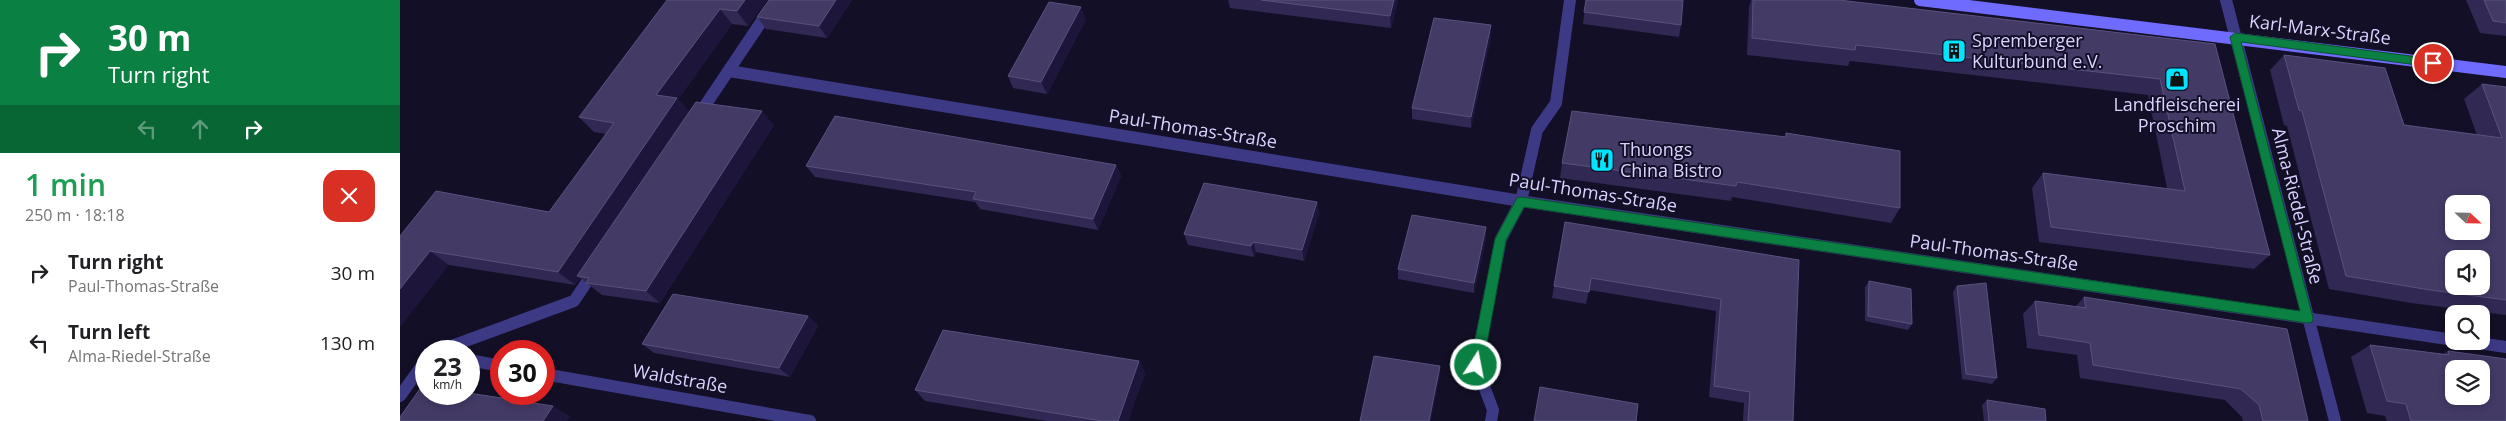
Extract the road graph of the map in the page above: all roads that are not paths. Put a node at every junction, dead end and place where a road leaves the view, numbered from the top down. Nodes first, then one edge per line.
1 (776, 0) edge
2 (1570, 0) edge
3 (1920, 0) edge
4 (2226, 0) edge
5 (2235, 37) junction
6 (729, 72) junction
7 (2506, 72) edge
8 (690, 129) edge
9 (1521, 201) junction
10 (602, 260) edge
11 (2307, 318) junction
12 (2445, 339) edge
13 (468, 340) edge
14 (2490, 345) edge
15 (2506, 347) edge
16 (415, 375) edge
17 (555, 376) edge
18 (400, 396) edge
19 (810, 421) edge
20 (1492, 421) edge
21 (2334, 421) edge

1 - 6 street
2 - 9 street
3 - 5 main road, Karl-Marx-Straße
4 - 5 street, Alma-Riedel-Straße
5 - 7 main road, Karl-Marx-Straße
5 - 11 street, Alma-Riedel-Straße
6 - 8 street
6 - 9 street, Paul-Thomas-Straße
9 - 11 street, Paul-Thomas-Straße
9 - 20 street
10 - 13 street
11 - 12 street, Paul-Thomas-Straße
11 - 21 street, Alma-Riedel-Straße
14 - 15 street
16 - 18 street
17 - 19 street, Waldstraße

